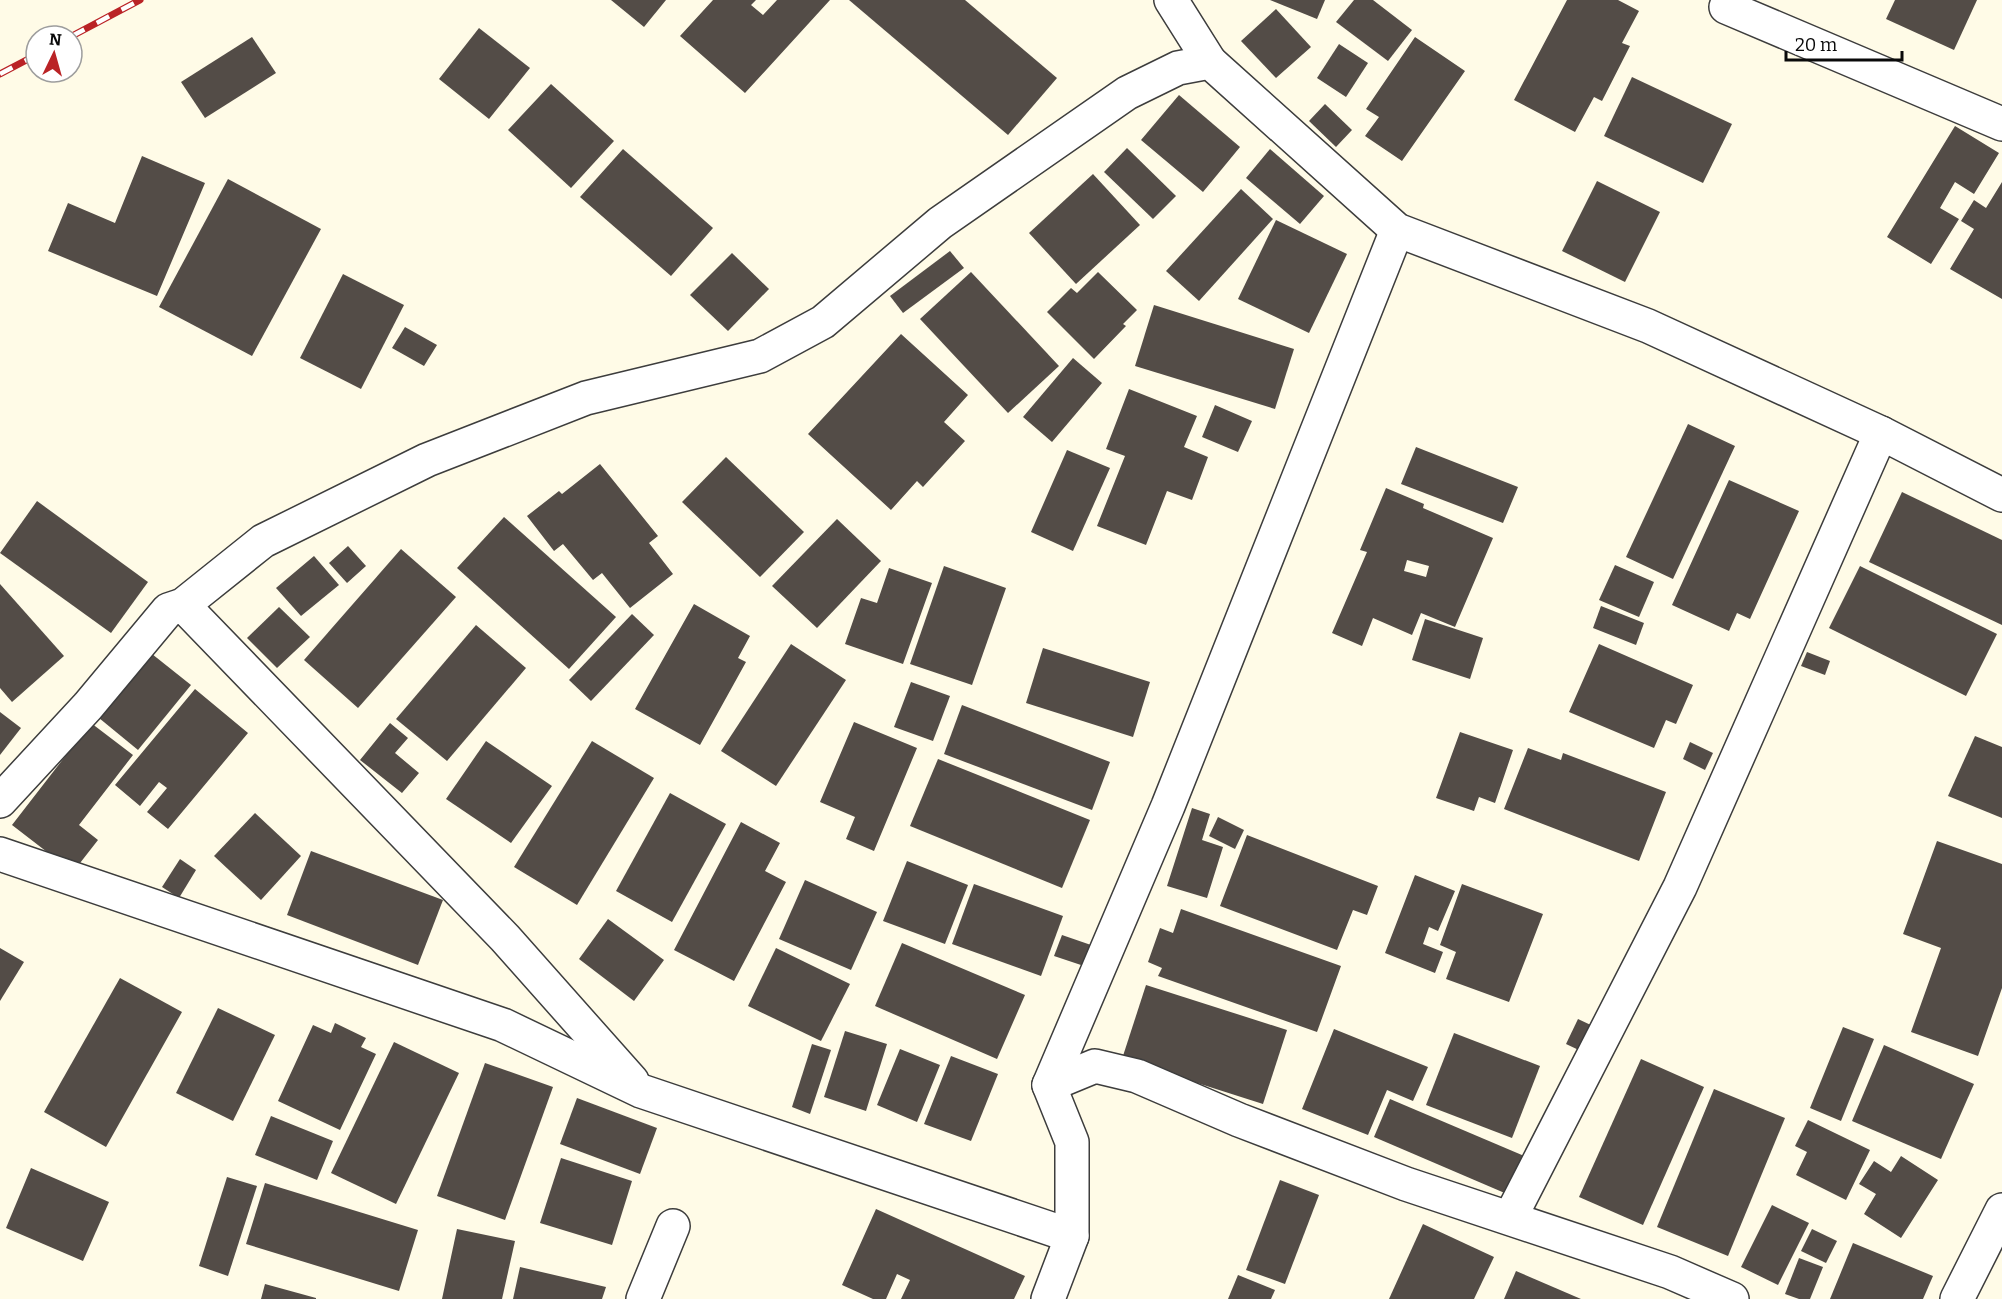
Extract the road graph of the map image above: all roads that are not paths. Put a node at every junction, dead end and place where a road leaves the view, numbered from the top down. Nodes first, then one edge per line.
1 (1171, 0) edge
2 (1726, 7) dead end
3 (1210, 62) junction
4 (2002, 124) edge
5 (1397, 230) junction
6 (1881, 433) junction
7 (2002, 495) edge
8 (183, 604) junction
9 (0, 801) edge
10 (0, 854) edge
11 (1049, 1085) junction
12 (641, 1091) junction
13 (2002, 1210) edge
14 (1510, 1218) junction
15 (673, 1227) dead end
16 (1072, 1236) junction
17 (643, 1299) edge
18 (1048, 1299) edge
19 (1732, 1299) edge
20 (1957, 1299) edge

1 - 3 street
2 - 4 street
3 - 5 street
3 - 8 street
5 - 6 street
5 - 11 street
6 - 7 street
6 - 14 street
8 - 9 street
8 - 12 street
10 - 12 street
11 - 14 street
11 - 16 street
12 - 16 street
13 - 20 street
14 - 19 street
15 - 17 street
16 - 18 street

